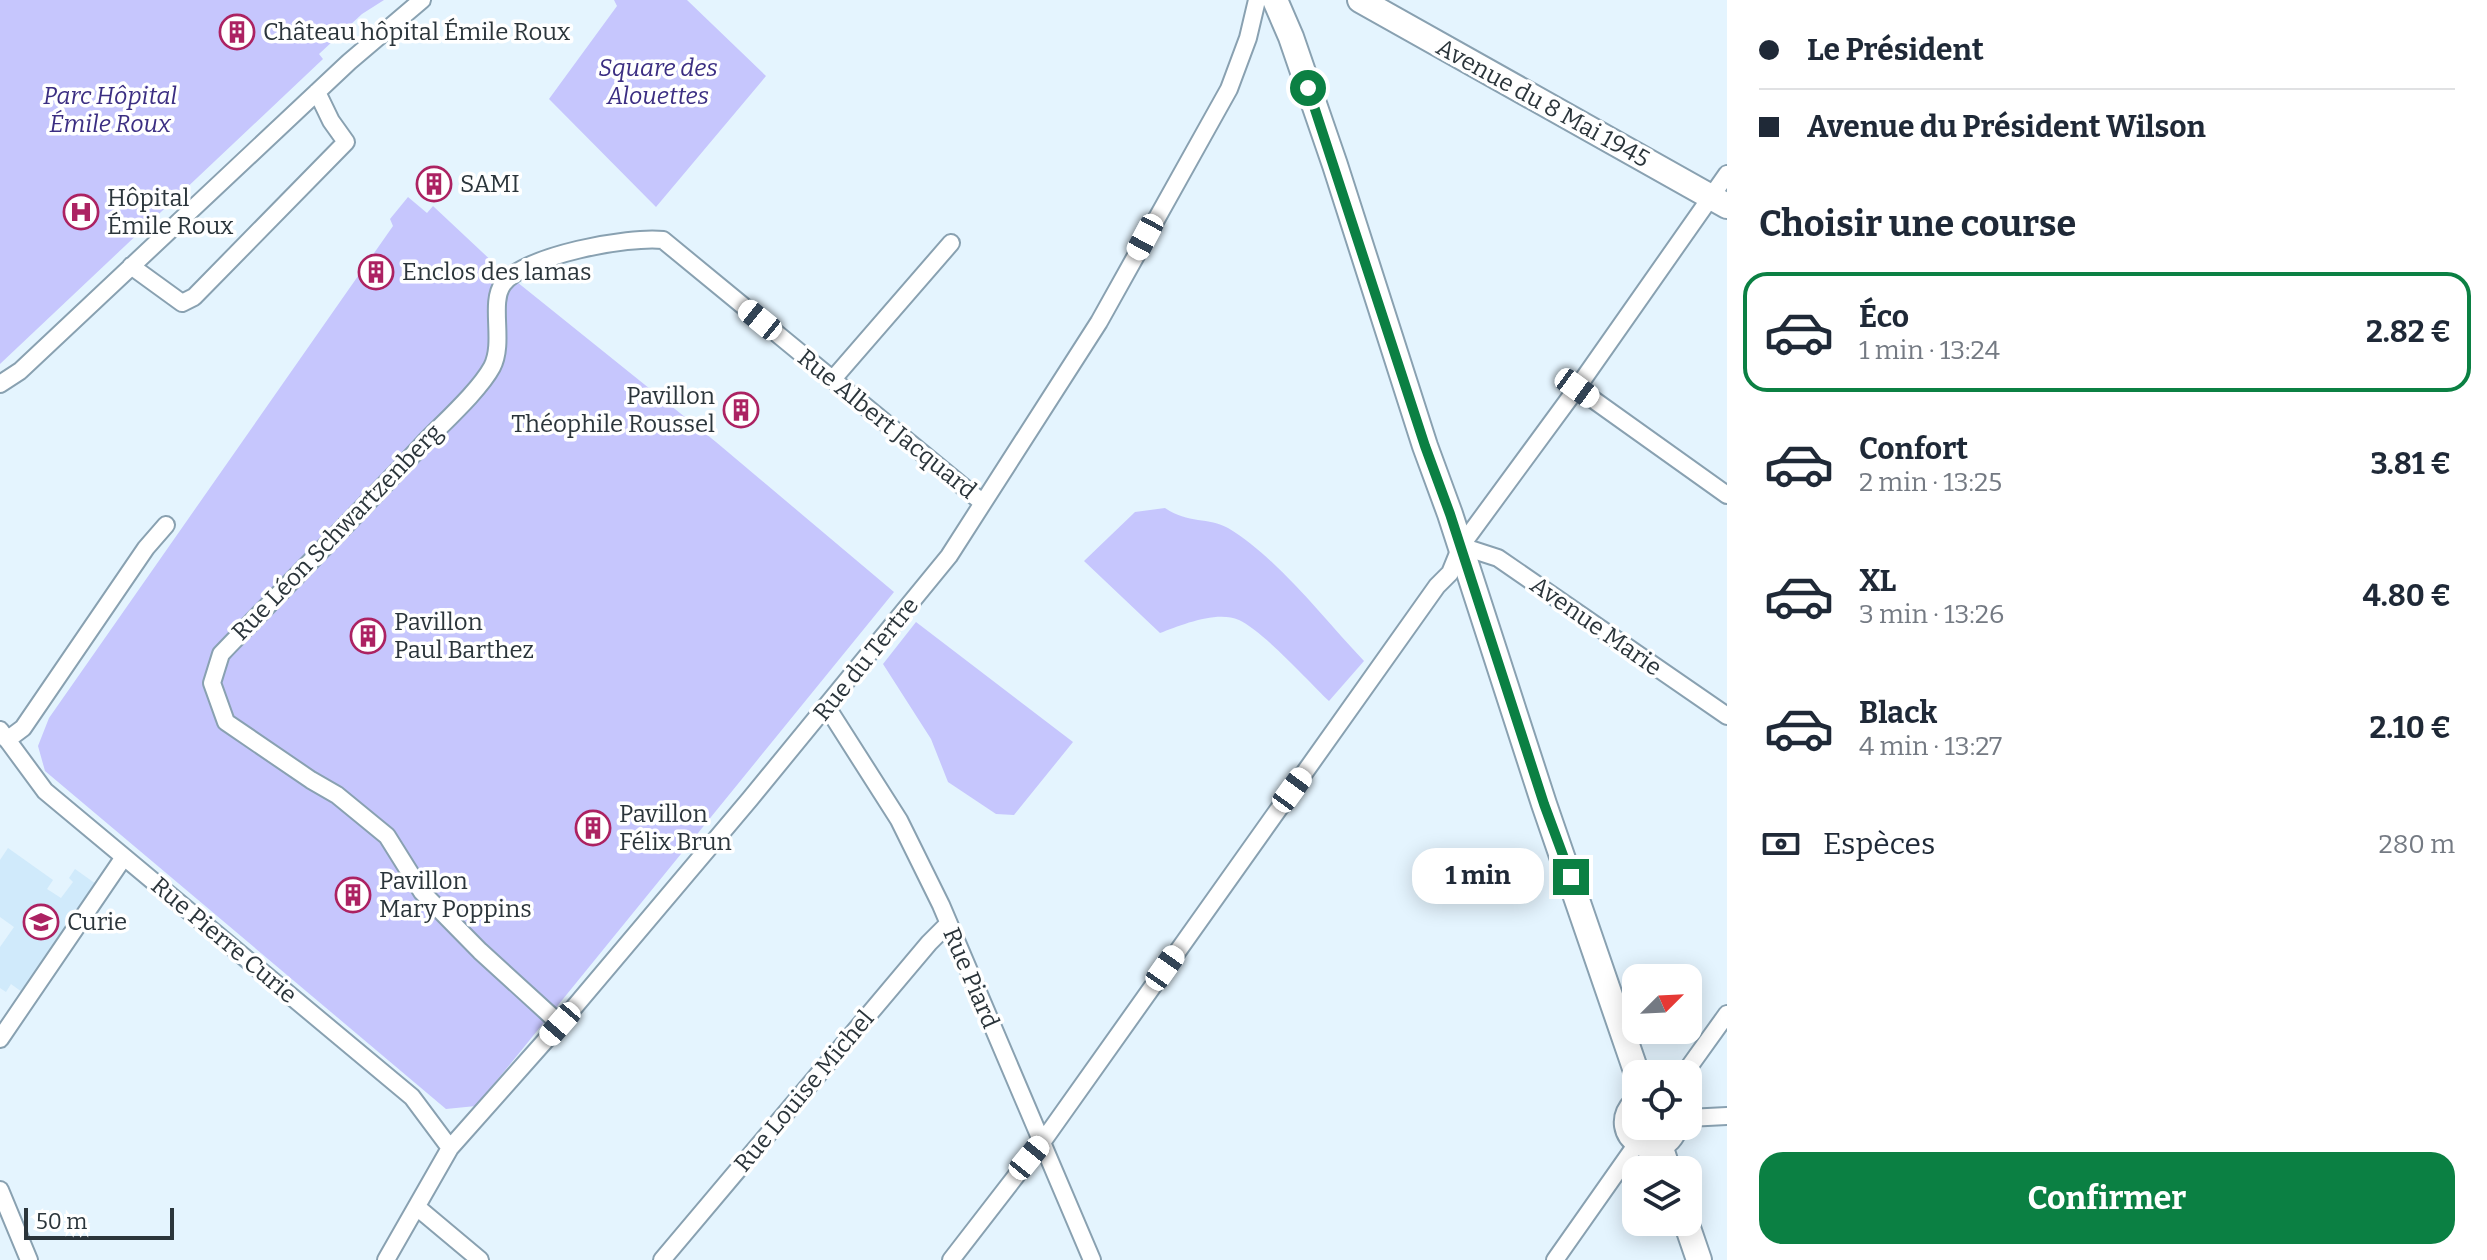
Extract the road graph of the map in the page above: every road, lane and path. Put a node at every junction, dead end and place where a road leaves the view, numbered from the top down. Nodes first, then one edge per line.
1 (422, 0) edge
2 (1257, 0) edge
3 (1275, 0) edge
4 (1360, 0) edge
5 (317, 92) junction
6 (1727, 174) edge
7 (1719, 201) edge
8 (951, 243) dead end
9 (131, 266) junction
10 (503, 284) joint
11 (833, 379) junction
12 (0, 384) edge
13 (1577, 388) junction
14 (1727, 495) edge
15 (983, 503) junction
16 (166, 525) dead end
17 (1461, 546) junction
18 (827, 707) junction
19 (1727, 716) edge
20 (4, 735) edge
21 (124, 857) junction
22 (948, 924) junction
23 (1727, 1014) edge
24 (560, 1024) junction
25 (0, 1039) edge
26 (1632, 1060) edge
27 (1694, 1060) edge
28 (1727, 1116) edge
29 (1702, 1117) edge
30 (1656, 1140) edge
31 (1043, 1141) junction
32 (450, 1148) junction
33 (0, 1190) edge
34 (418, 1208) junction
35 (1691, 1236) edge
36 (29, 1260) edge
37 (386, 1260) edge
38 (480, 1260) edge
39 (662, 1260) edge
40 (951, 1260) edge
41 (1092, 1260) edge
42 (1555, 1260) edge
43 (1699, 1260) edge

1 - 5 street
2 - 15 street, Rue du Tertre
3 - 17 street
4 - 7 street, Avenue du 8 Mai 1945
5 - 9 street
5 - 9 street
6 - 7 street
7 - 13 street
8 - 11 street
9 - 12 street
10 - 11 street, Rue Albert Jacquard
10 - 24 street, Rue Léon Schwartzenberg
11 - 15 street, Rue Albert Jacquard
13 - 14 street
13 - 17 street
15 - 18 street, Rue du Tertre
16 - 20 street
17 - 19 street, Avenue Marie
17 - 26 street
17 - 31 street
18 - 22 street, Rue Piard
18 - 24 street, Rue du Tertre
20 - 21 street, Rue Pierre Curie
21 - 25 street
21 - 32 street, Rue Pierre Curie
22 - 31 street, Rue Piard
22 - 39 street, Rue Louise Michel
23 - 27 street
24 - 32 street, Rue du Tertre
28 - 29 street
30 - 42 street
31 - 40 street
31 - 41 street, Rue Piard
32 - 34 street, Rue du Tertre
33 - 36 street
34 - 37 street, Rue du Tertre
34 - 38 street
35 - 43 street

